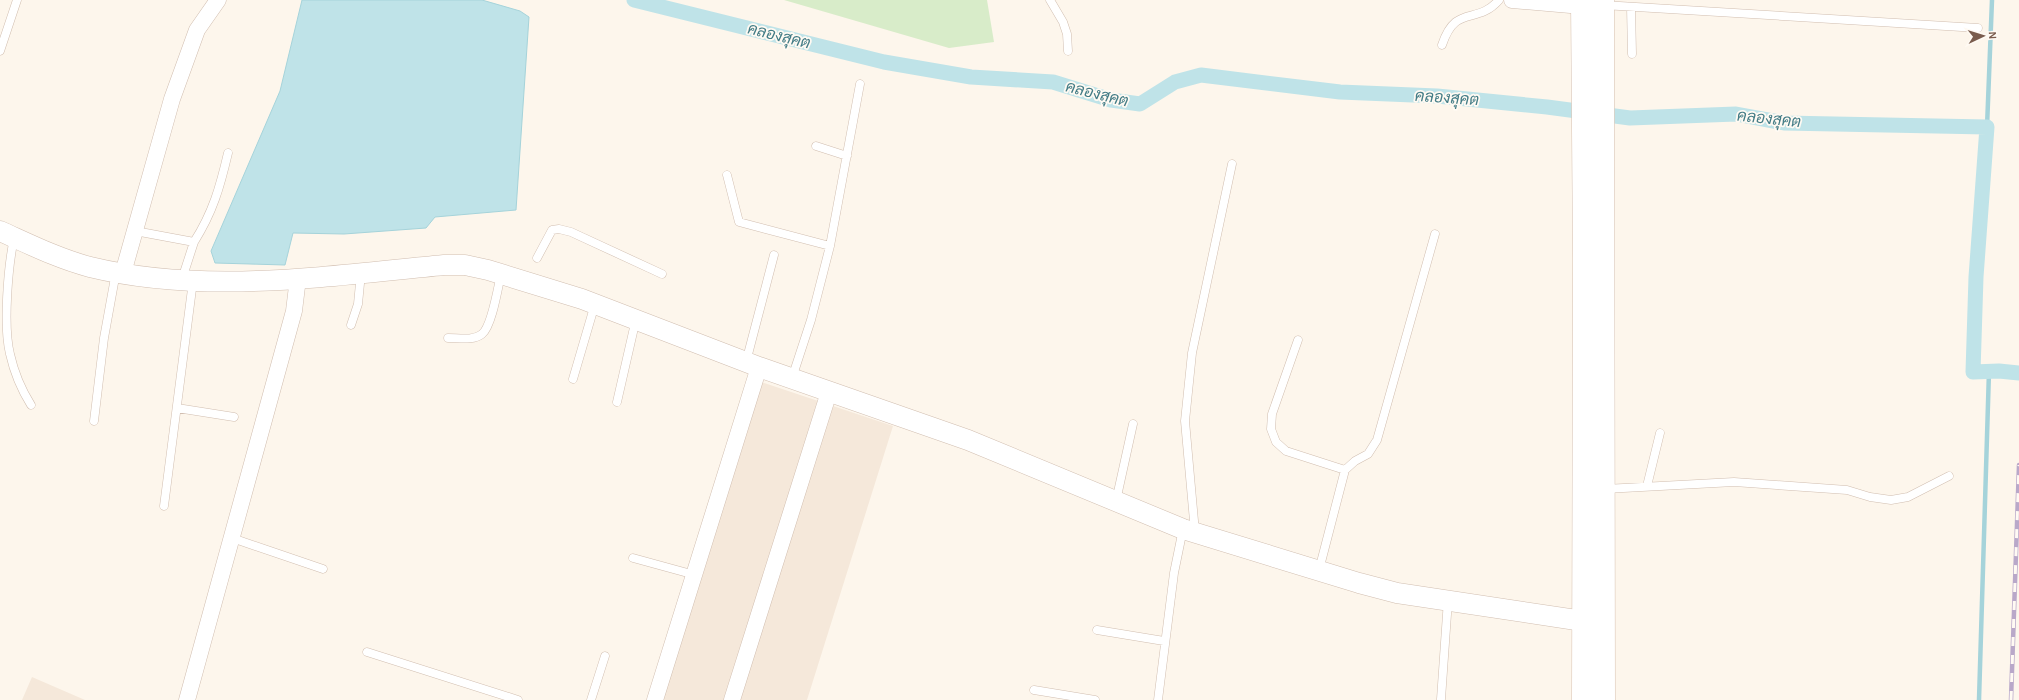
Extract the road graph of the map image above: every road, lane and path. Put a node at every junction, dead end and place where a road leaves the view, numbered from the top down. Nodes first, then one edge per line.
1 (17, 0) edge
2 (218, 0) edge
3 (1050, 0) edge
4 (1499, 0) edge
5 (1512, 0) edge
6 (1603, 2) edge
7 (1582, 3) edge
8 (1631, 7) junction
9 (1978, 28) dead end
10 (1442, 45) dead end
11 (1068, 51) dead end
12 (0, 52) edge
13 (1632, 54) dead end
14 (860, 84) dead end
15 (816, 146) dead end
16 (228, 153) dead end
17 (847, 156) junction
18 (1232, 164) dead end
19 (727, 175) dead end
20 (135, 231) junction
21 (7, 234) edge
22 (1435, 234) dead end
23 (194, 242) junction
24 (830, 246) junction
25 (774, 255) dead end
26 (537, 258) dead end
27 (361, 272) junction
28 (120, 273) junction
29 (501, 273) junction
30 (662, 274) dead end
31 (298, 278) junction
32 (188, 280) junction
33 (595, 303) junction
34 (636, 318) junction
35 (351, 325) dead end
36 (448, 338) dead end
37 (1298, 340) dead end
38 (752, 364) junction
39 (792, 378) junction
40 (572, 379) dead end
41 (829, 392) junction
42 (617, 402) dead end
43 (31, 405) dead end
44 (177, 408) junction
45 (234, 416) dead end
46 (94, 421) dead end
47 (1133, 424) dead end
48 (1660, 433) dead end
49 (1345, 470) junction
50 (1949, 476) dead end
51 (1647, 486) junction
52 (1605, 489) junction
53 (1116, 501) junction
54 (164, 506) dead end
55 (1189, 531) junction
56 (232, 538) junction
57 (633, 558) dead end
58 (322, 569) dead end
59 (1319, 571) junction
60 (695, 575) junction
61 (1448, 600) junction
62 (1583, 621) junction
63 (1605, 622) junction
64 (1098, 630) dead end
65 (1164, 642) junction
66 (367, 652) dead end
67 (604, 656) dead end
68 (1034, 690) dead end
69 (1441, 699) edge
70 (188, 700) edge
71 (518, 700) edge
72 (591, 700) edge
73 (655, 700) edge
74 (732, 700) edge
75 (1095, 700) edge
76 (1158, 700) edge
77 (1583, 700) edge
78 (1604, 700) edge

1 - 12 lane
2 - 20 street
3 - 11 lane
4 - 10 lane
5 - 7 street
6 - 8 lane
6 - 52 main road
7 - 62 main road
8 - 9 lane
8 - 13 lane
14 - 17 lane
15 - 17 lane
16 - 23 lane
17 - 24 lane
18 - 55 lane
19 - 24 lane
20 - 23 lane
20 - 28 street
21 - 28 street
21 - 43 lane
22 - 49 lane
23 - 32 lane
24 - 39 lane
25 - 38 lane
26 - 30 lane
27 - 29 street
27 - 31 street
27 - 35 lane
28 - 32 street
28 - 46 lane
29 - 33 street
29 - 36 lane
31 - 32 street
31 - 56 street
32 - 44 lane
33 - 34 street
33 - 40 lane
34 - 38 street
34 - 42 lane
37 - 49 lane
38 - 39 street
38 - 60 street
39 - 41 street
41 - 53 street
41 - 74 street
44 - 45 lane
44 - 54 lane
47 - 53 lane
48 - 51 lane
49 - 59 lane
50 - 51 lane
51 - 52 lane
52 - 63 main road
53 - 55 street
55 - 59 street
55 - 65 lane
56 - 58 lane
56 - 70 street
57 - 60 lane
59 - 61 street
60 - 73 street
61 - 62 street
61 - 69 lane
62 - 63 main road
62 - 77 main road
63 - 78 main road
64 - 65 lane
65 - 76 lane
66 - 71 lane
67 - 72 lane
68 - 75 lane

